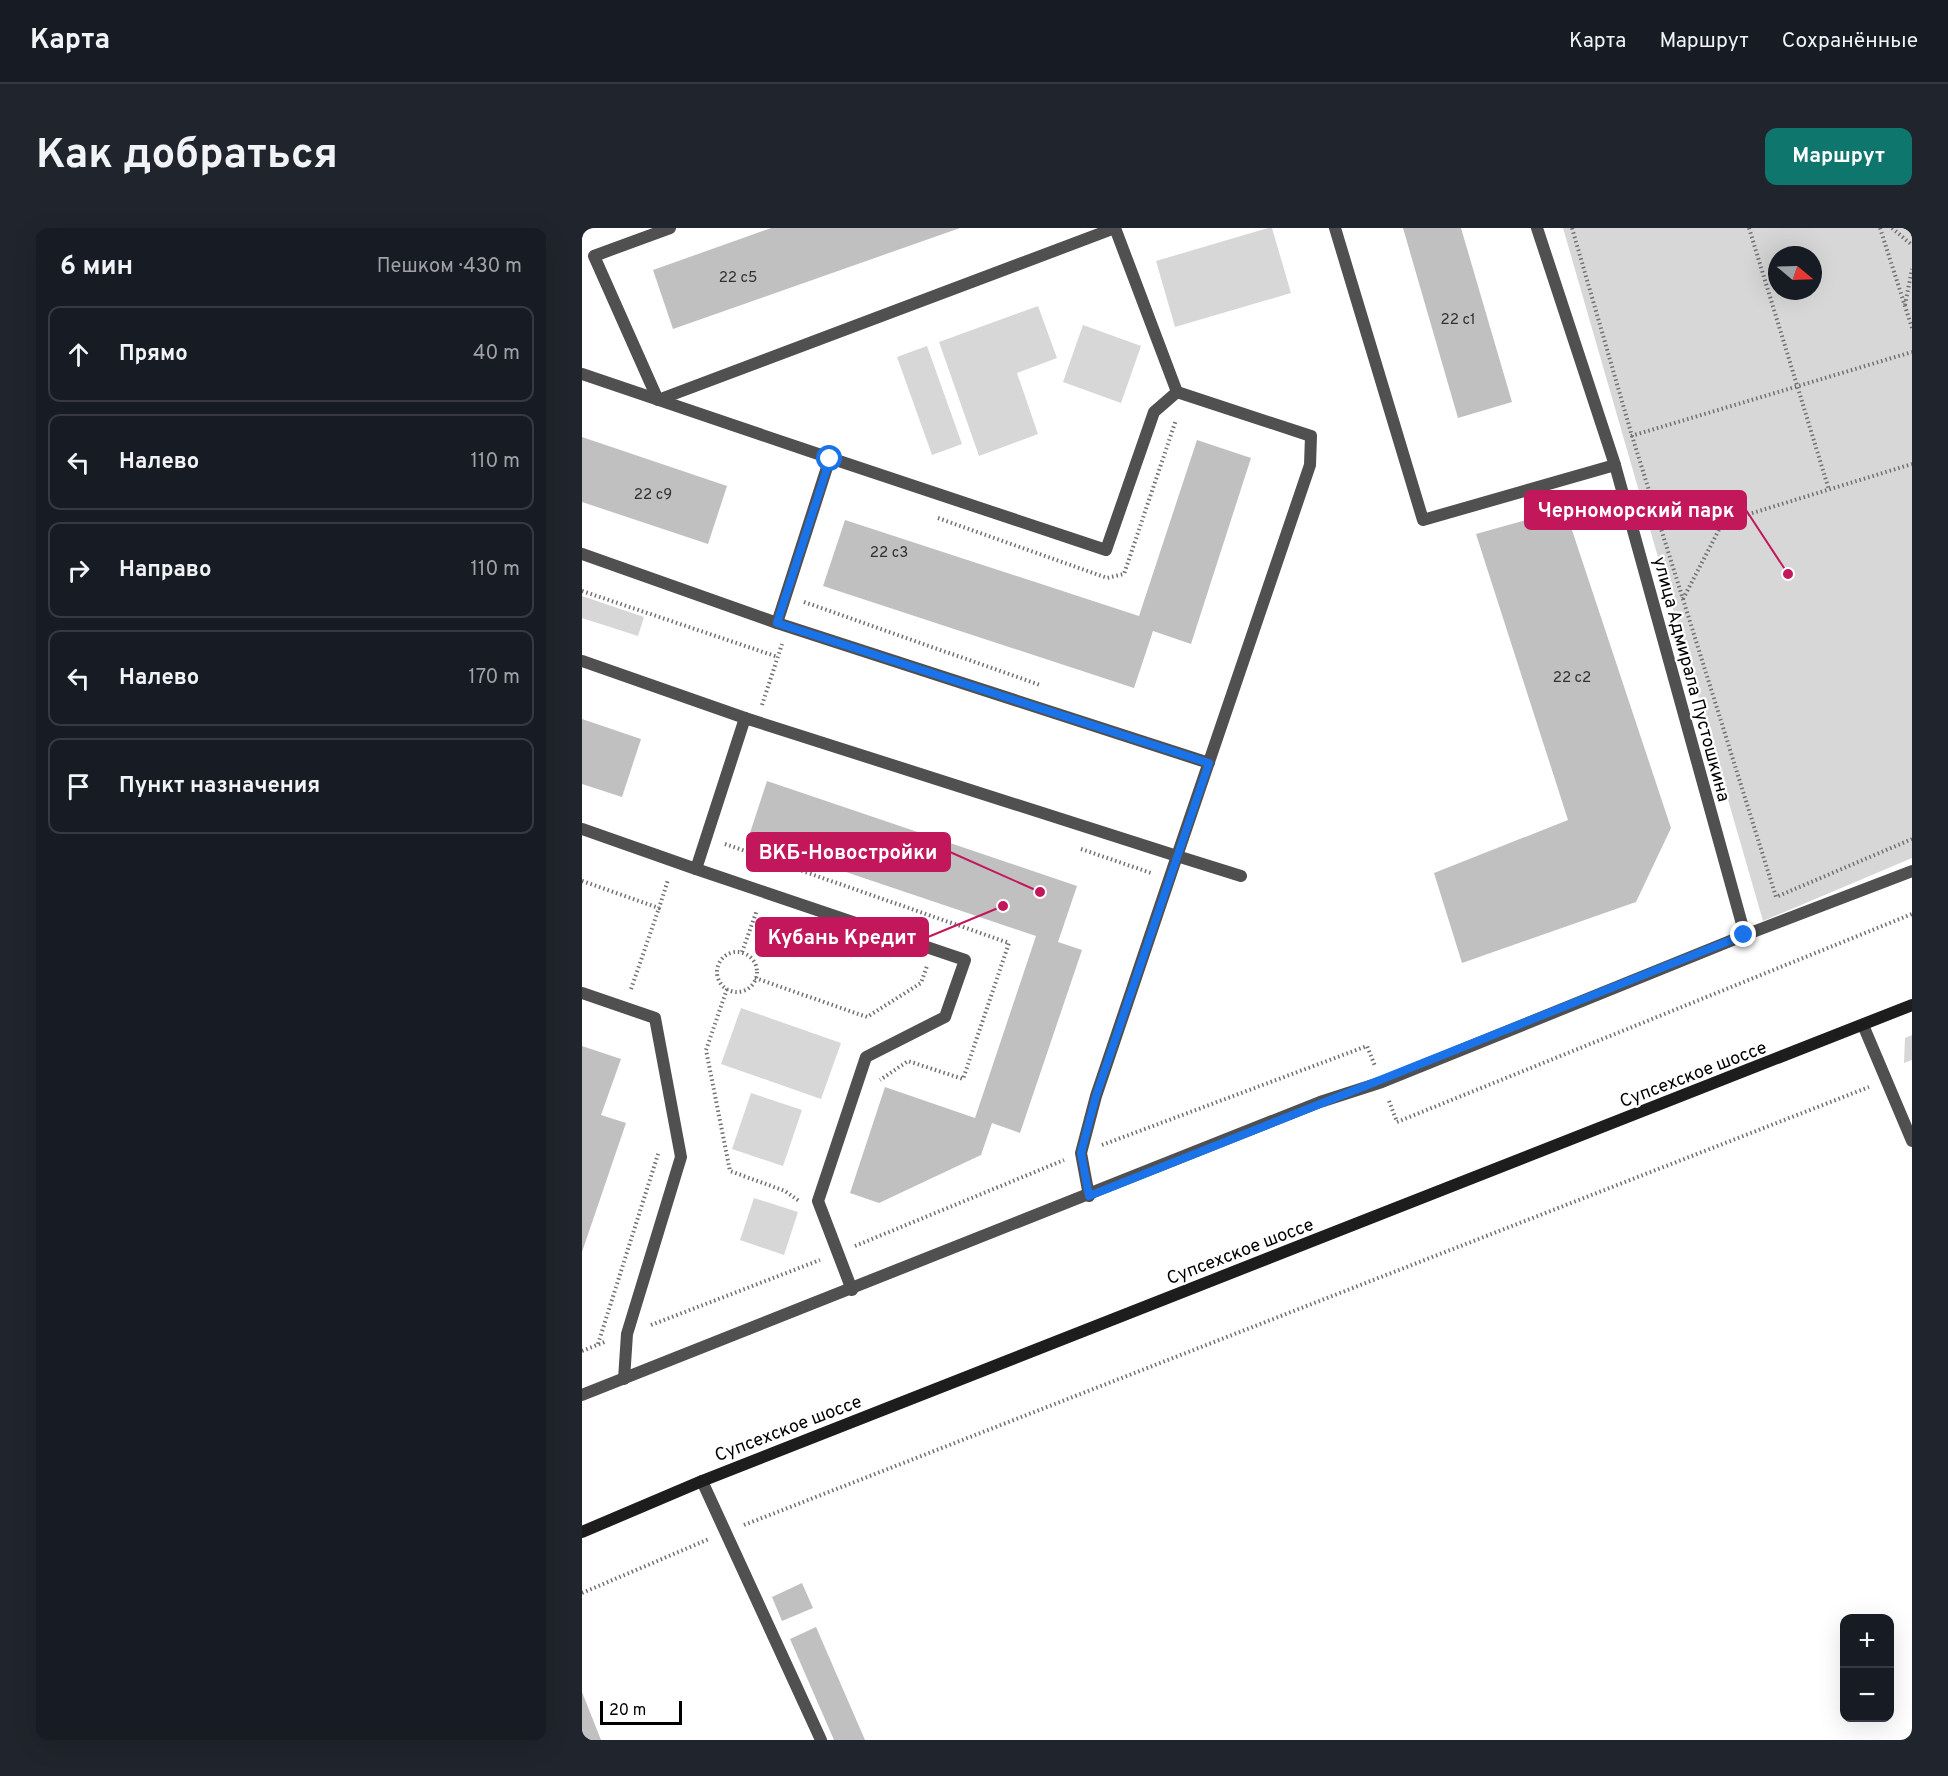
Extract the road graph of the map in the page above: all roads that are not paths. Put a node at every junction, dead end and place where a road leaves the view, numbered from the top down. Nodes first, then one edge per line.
1 (670, 228) edge
2 (1115, 228) edge
3 (1335, 228) edge
4 (1538, 228) edge
5 (582, 374) edge
6 (1177, 392) junction
7 (658, 400) junction
8 (830, 459) junction
9 (1616, 465) junction
10 (582, 555) edge
11 (777, 623) junction
12 (582, 661) edge
13 (745, 718) junction
14 (1209, 763) junction
15 (582, 829) edge
16 (1177, 856) junction
17 (696, 869) junction
18 (1912, 871) edge
19 (1241, 876) dead end
20 (1744, 935) junction
21 (582, 993) edge
22 (1912, 1005) edge
23 (1863, 1024) junction
24 (1911, 1135) edge
25 (1089, 1196) junction
26 (852, 1290) junction
27 (624, 1379) junction
28 (582, 1395) edge
29 (702, 1481) junction
30 (582, 1532) edge
31 (821, 1740) edge

1 - 7 street
2 - 6 street
2 - 7 street
3 - 9 street
4 - 9 street, улица Адмирала Пустошкина
5 - 7 street
6 - 8 street
6 - 14 street
7 - 8 street
8 - 11 street
9 - 20 street, улица Адмирала Пустошкина
10 - 11 street
11 - 14 street
12 - 13 street
13 - 16 street
13 - 17 street
14 - 16 street
15 - 17 street
16 - 19 street
16 - 25 street
17 - 26 street
18 - 20 street
20 - 25 street
21 - 27 street
22 - 23 main road, Супсехское шоссе
23 - 24 street
23 - 29 main road, Супсехское шоссе
25 - 26 street
26 - 27 street
27 - 28 street
29 - 30 main road, Супсехское шоссе
29 - 31 street

